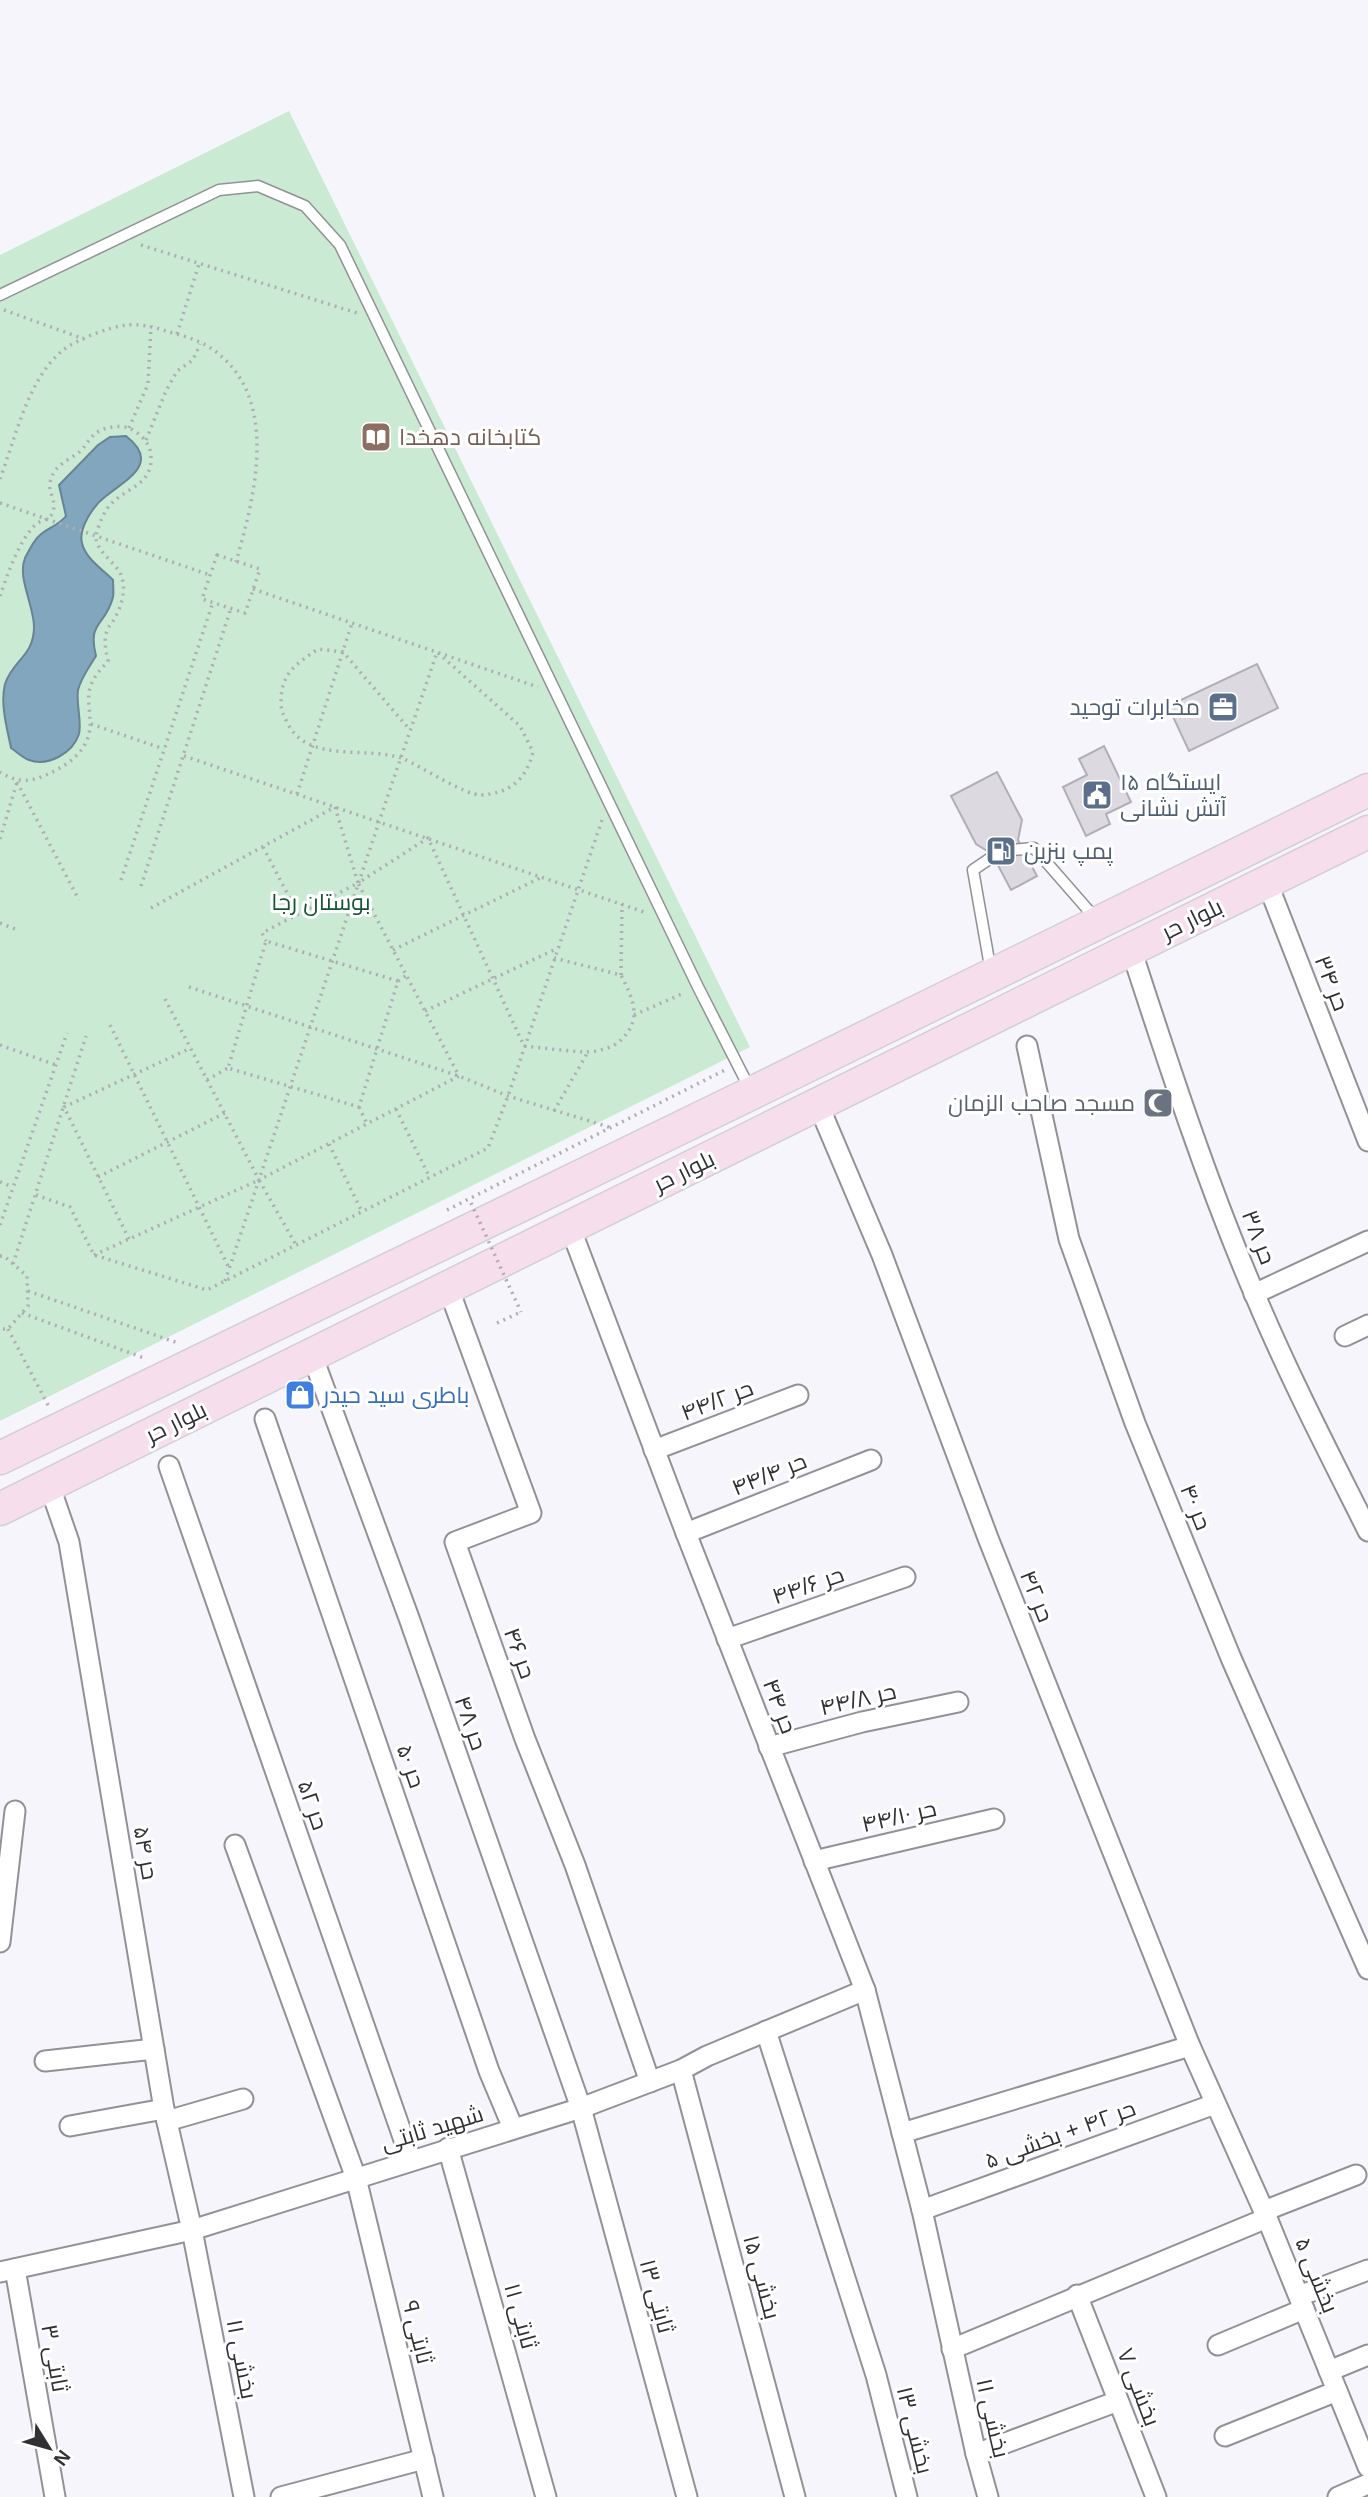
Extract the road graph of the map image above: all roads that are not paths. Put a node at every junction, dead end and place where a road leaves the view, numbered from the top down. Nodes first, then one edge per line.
1 (0, 295) edge
2 (1368, 790) edge
3 (1368, 832) edge
4 (1266, 882) junction
5 (1098, 922) junction
6 (1131, 949) junction
7 (991, 975) junction
8 (1027, 1046) dead end
9 (752, 1093) junction
10 (817, 1104) junction
11 (1368, 1142) edge
12 (570, 1227) junction
13 (1368, 1241) edge
14 (448, 1287) junction
15 (1254, 1294) junction
16 (1368, 1325) edge
17 (1345, 1336) dead end
18 (312, 1355) junction
19 (797, 1395) dead end
20 (265, 1419) dead end
21 (13, 1447) edge
22 (654, 1450) junction
23 (871, 1460) dead end
24 (169, 1466) dead end
25 (49, 1484) junction
26 (0, 1509) edge
27 (1368, 1531) edge
28 (686, 1533) junction
29 (905, 1577) dead end
30 (727, 1639) junction
31 (958, 1702) dead end
32 (769, 1747) junction
33 (15, 1811) dead end
34 (994, 1819) dead end
35 (235, 1845) dead end
36 (814, 1861) junction
37 (0, 1942) edge
38 (1368, 1969) edge
39 (865, 1990) junction
40 (766, 2031) junction
41 (1190, 2046) junction
42 (155, 2049) junction
43 (45, 2061) dead end
44 (681, 2070) junction
45 (650, 2082) junction
46 (243, 2099) dead end
47 (1215, 2104) junction
48 (581, 2108) junction
49 (166, 2115) junction
50 (70, 2126) dead end
51 (513, 2128) junction
52 (902, 2133) junction
53 (448, 2148) junction
54 (411, 2160) junction
55 (1356, 2175) dead end
56 (356, 2178) junction
57 (922, 2210) junction
58 (1265, 2214) junction
59 (192, 2230) junction
60 (1368, 2270) edge
61 (8, 2271) edge
62 (1077, 2295) junction
63 (1302, 2303) junction
64 (1218, 2345) dead end
65 (952, 2349) junction
66 (1368, 2355) edge
67 (1329, 2371) junction
68 (1337, 2391) junction
69 (1118, 2401) junction
70 (1225, 2435) dead end
71 (976, 2454) junction
72 (424, 2459) junction
73 (1368, 2467) edge
74 (1368, 2484) edge
75 (55, 2497) edge
76 (244, 2497) edge
77 (281, 2497) edge
78 (433, 2497) edge
79 (546, 2497) edge
80 (687, 2497) edge
81 (795, 2497) edge
82 (907, 2497) edge
83 (988, 2497) edge
84 (1156, 2497) edge
85 (1338, 2497) edge

1 - 9 lane
2 - 5 main road, بلوار حر
3 - 4 main road, بلوار حر
4 - 6 main road, بلوار حر
4 - 11 street, حر ۳۴
5 - 7 main road, بلوار حر
5 - 7 lane
6 - 10 main road, بلوار حر
6 - 15 street, حر ۳۸
7 - 9 main road, بلوار حر
8 - 38 street, حر ۴۰
9 - 21 main road, بلوار حر
10 - 12 main road, بلوار حر
10 - 41 street, حر ۴۲
12 - 14 main road, بلوار حر
12 - 22 street, حر ۴۴
13 - 15 street
14 - 18 main road, بلوار حر
14 - 45 street, حر ۴۶
15 - 27 street, حر ۳۸
16 - 17 street
18 - 25 main road, بلوار حر
18 - 48 street, حر ۴۸
19 - 22 street, حر ۴۴/۲
20 - 51 street, حر ۵۰
22 - 28 street, حر ۴۴
23 - 28 street, حر ۴۴/۴
24 - 54 street, حر ۵۲
25 - 26 main road, بلوار حر
25 - 42 street, حر ۵۴
28 - 30 street, حر ۴۴
29 - 30 street, حر ۴۴/۶
30 - 32 street, حر ۴۴
31 - 32 street, حر ۴۴/۸
32 - 36 street, حر ۴۴
33 - 37 street
34 - 36 street, حر ۴۴/۱۰
35 - 56 street, ثابتی ۹
36 - 39 street, حر ۴۴
39 - 40 street, شهید ثابتی
39 - 52 street, حر ۴۴
40 - 44 street, شهید ثابتی
40 - 82 street, بخشی ۱۳
41 - 47 street, حر ۴۲
41 - 52 street
42 - 43 street
42 - 49 street, حر ۵۴
44 - 45 street, شهید ثابتی
44 - 81 street, بخشی ۱۵
45 - 48 street, شهید ثابتی
46 - 49 street
47 - 57 street, حر ۴۲ + بخشی ۵
47 - 58 street, بخشی ۵
48 - 51 street, شهید ثابتی
48 - 80 street, ثابتی ۱۳
49 - 50 street
49 - 59 street, حر ۵۴
51 - 53 street, شهید ثابتی
52 - 57 street, حر ۴۴
53 - 54 street, شهید ثابتی
53 - 79 street, ثابتی ۱۱
54 - 56 street, شهید ثابتی
55 - 58 street
56 - 59 street, شهید ثابتی
56 - 72 street, ثابتی ۹
57 - 65 street, بخشی ۱۱
58 - 62 street
58 - 63 street, بخشی ۵
59 - 61 street, شهید ثابتی
59 - 76 street, بخشی ۱۱
60 - 63 street
61 - 75 street, ثابتی ۳
62 - 65 street
62 - 69 street, بخشی ۷
63 - 64 street
63 - 67 street, بخشی ۵
65 - 71 street, بخشی ۱۱
66 - 67 street
67 - 68 street, بخشی ۵
68 - 70 street
68 - 73 street, بخشی ۵
69 - 71 street
69 - 84 street, بخشی ۷
71 - 83 street, بخشی ۱۱
72 - 77 street
72 - 78 street, ثابتی ۹
74 - 85 street

